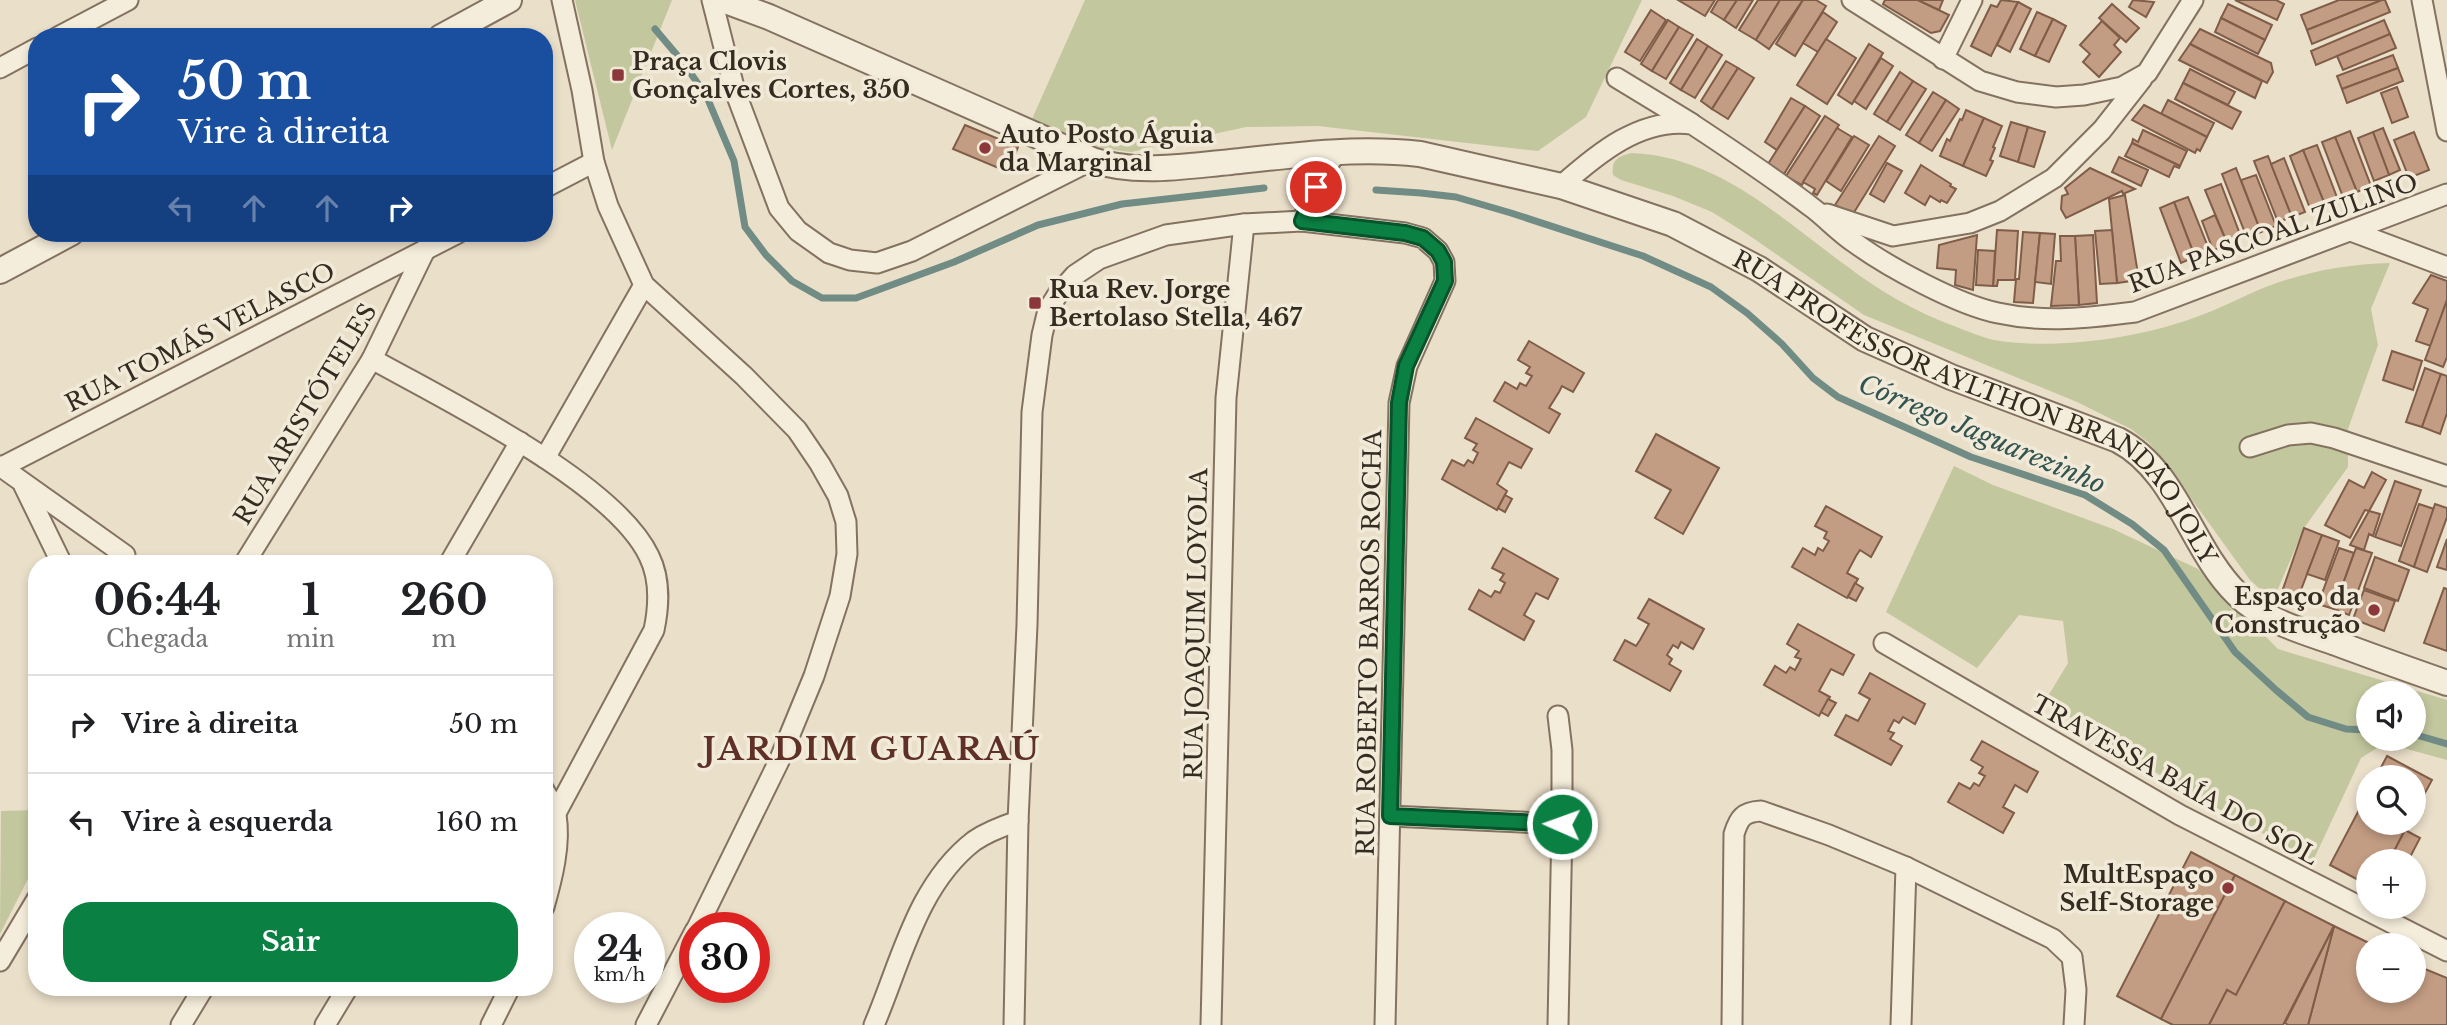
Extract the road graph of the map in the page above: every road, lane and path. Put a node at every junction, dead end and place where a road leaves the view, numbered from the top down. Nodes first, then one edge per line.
1 (128, 0) edge
2 (509, 0) edge
3 (562, 0) edge
4 (712, 0) edge
5 (723, 0) edge
6 (1852, 0) edge
7 (1972, 0) edge
8 (2193, 0) edge
9 (2423, 0) edge
10 (75, 28) edge
11 (458, 28) edge
12 (28, 53) edge
13 (1943, 59) junction
14 (0, 68) edge
15 (2147, 73) junction
16 (1617, 78) dead end
17 (1692, 124) junction
18 (2447, 131) edge
19 (1092, 160) junction
20 (1331, 161) junction
21 (594, 162) junction
22 (553, 183) edge
23 (1561, 186) junction
24 (2447, 194) edge
25 (1814, 209) junction
26 (1305, 212) junction
27 (1244, 224) junction
28 (2351, 232) junction
29 (54, 242) edge
30 (441, 242) edge
31 (425, 250) junction
32 (2447, 267) edge
33 (0, 271) edge
34 (644, 285) junction
35 (372, 359) junction
36 (520, 442) junction
37 (2250, 447) dead end
38 (545, 458) junction
39 (1, 466) edge
40 (2447, 476) edge
41 (22, 482) junction
42 (58, 555) edge
43 (125, 555) dead end
44 (250, 555) edge
45 (454, 555) edge
46 (1884, 643) dead end
47 (2447, 683) edge
48 (1558, 716) dead end
49 (553, 807) edge
50 (556, 813) junction
51 (1390, 816) junction
52 (1018, 821) junction
53 (1562, 824) junction
54 (1906, 867) junction
55 (553, 869) edge
56 (705, 912) edge
57 (28, 915) edge
58 (2447, 951) edge
59 (0, 961) edge
60 (679, 962) edge
61 (199, 996) edge
62 (343, 996) edge
63 (506, 996) edge
64 (181, 1025) edge
65 (325, 1025) edge
66 (491, 1025) edge
67 (646, 1025) edge
68 (874, 1025) edge
69 (1014, 1025) edge
70 (1211, 1025) edge
71 (1385, 1025) edge
72 (1558, 1025) edge
73 (1732, 1025) edge
74 (1901, 1025) edge
75 (2074, 1025) edge

1 - 10 street
2 - 11 street
3 - 21 street
4 - 19 street
5 - 19 street, RUA PROFESSOR AYLTHON BRANDÃO JOLY
6 - 13 street
7 - 13 street
8 - 15 street
9 - 18 street
12 - 14 street
13 - 15 street
15 - 25 street
16 - 17 street, RUA PASCOAL ZULINO
17 - 23 street
17 - 25 street, RUA PASCOAL ZULINO
19 - 20 street, RUA PROFESSOR AYLTHON BRANDÃO JOLY
20 - 23 street, RUA PROFESSOR AYLTHON BRANDÃO JOLY
20 - 26 street
21 - 22 street
21 - 34 street
23 - 47 street, RUA PROFESSOR AYLTHON BRANDÃO JOLY
24 - 28 street, RUA PASCOAL ZULINO
25 - 28 street, RUA PASCOAL ZULINO
26 - 27 street
26 - 51 street, RUA ROBERTO BARROS ROCHA
27 - 52 street
27 - 70 street, RUA JOAQUIM LOYOLA
28 - 32 street
29 - 33 street
30 - 31 street, RUA TOMÁS VELASCO
31 - 35 street, RUA ARISTÓTELES
31 - 39 street, RUA TOMÁS VELASCO
34 - 38 street
34 - 56 street
35 - 36 street
35 - 44 street, RUA ARISTÓTELES
36 - 38 street
36 - 45 street
37 - 40 street
38 - 50 street
39 - 41 street
41 - 42 street
41 - 43 street
46 - 58 street, TRAVESSA BAÍA DO SOL
48 - 53 street
49 - 50 street
50 - 55 street
51 - 53 street
51 - 71 street, RUA ROBERTO BARROS ROCHA
52 - 68 street
52 - 69 street
53 - 72 street
54 - 73 street
54 - 74 street
54 - 75 street
57 - 59 street
60 - 67 street
61 - 64 street
62 - 65 street
63 - 66 street

